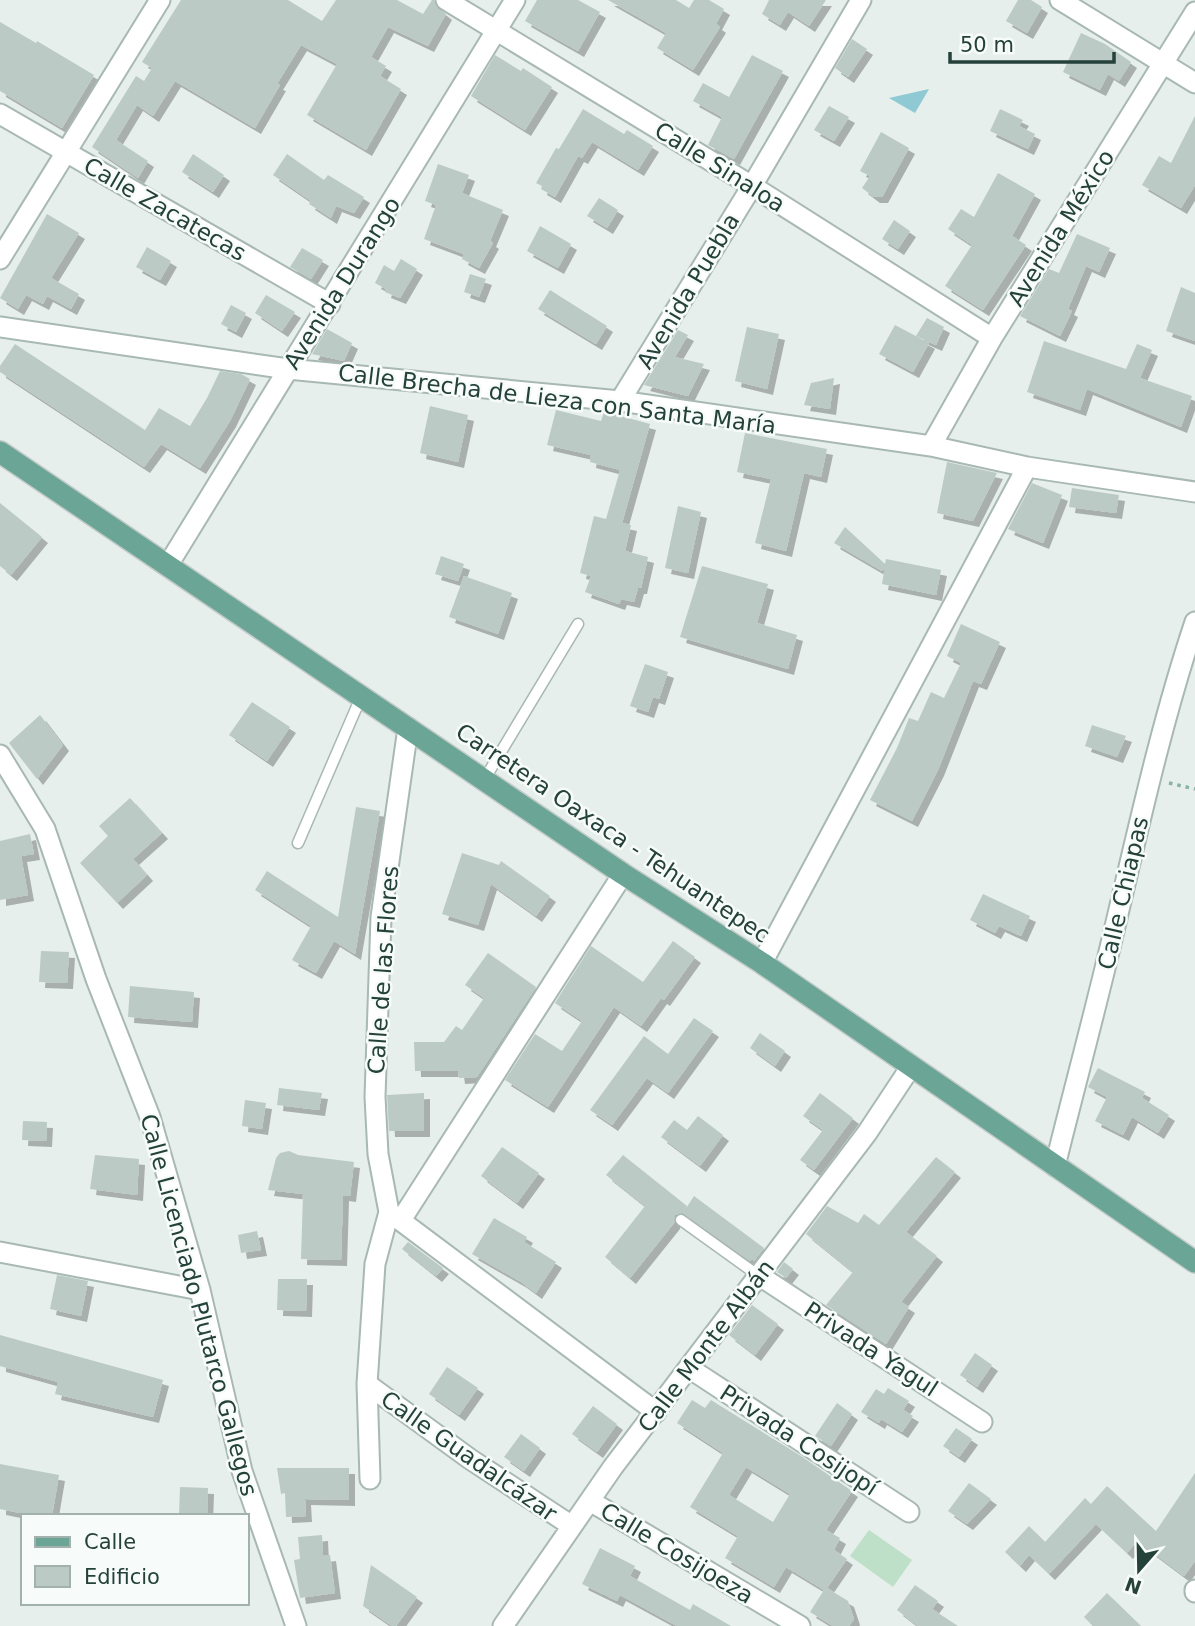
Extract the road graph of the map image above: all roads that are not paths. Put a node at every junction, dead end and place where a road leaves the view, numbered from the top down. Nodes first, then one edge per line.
1 (160, 0) edge
2 (446, 0) edge
3 (515, 0) edge
4 (861, 0) edge
5 (1060, 0) edge
6 (1195, 12) edge
7 (496, 31) junction
8 (1162, 64) junction
9 (1195, 83) edge
10 (0, 114) edge
11 (66, 152) junction
12 (752, 186) junction
13 (0, 259) edge
14 (330, 304) junction
15 (0, 327) edge
16 (992, 338) junction
17 (288, 369) junction
18 (620, 401) junction
19 (931, 446) junction
20 (0, 452) edge
21 (1027, 467) junction
22 (1195, 492) edge
23 (168, 565) junction
24 (1195, 622) edge
25 (578, 624) dead end
26 (362, 697) junction
27 (408, 728) junction
28 (0, 754) edge
29 (484, 780) junction
30 (298, 843) dead end
31 (623, 874) junction
32 (762, 964) junction
33 (911, 1068) junction
34 (1055, 1166) junction
35 (395, 1216) junction
36 (681, 1220) dead end
37 (0, 1252) edge
38 (1195, 1262) edge
39 (760, 1276) junction
40 (200, 1290) junction
41 (690, 1367) junction
42 (367, 1384) junction
43 (656, 1412) junction
44 (982, 1422) dead end
45 (370, 1479) dead end
46 (590, 1501) junction
47 (909, 1511) dead end
48 (572, 1526) junction
49 (296, 1626) edge
50 (504, 1626) edge
51 (800, 1626) edge

1 - 11 street
2 - 7 street, Calle Sinaloa
3 - 7 street, Avenida Durango
4 - 12 street, Avenida Puebla
5 - 8 street
6 - 8 street, Avenida México
7 - 12 street, Calle Sinaloa
7 - 14 street, Avenida Durango
8 - 9 street
8 - 16 street, Avenida México
10 - 11 street, Calle Zacatecas
11 - 13 street
11 - 14 street, Calle Zacatecas
12 - 16 street, Calle Sinaloa
12 - 18 street, Avenida Puebla
14 - 17 street, Avenida Durango
15 - 17 street, Calle Brecha de Lieza con Santa María
16 - 19 street, Avenida México
17 - 18 street, Calle Brecha de Lieza con Santa María
17 - 23 street, Avenida Durango
18 - 19 street, Calle Brecha de Lieza con Santa María
19 - 21 street, Calle Brecha de Lieza con Santa María
20 - 23 main road, Carretera Oaxaca - Tehuantepec
21 - 22 street, Calle Brecha de Lieza con Santa María
21 - 32 street
23 - 26 main road, Carretera Oaxaca - Tehuantepec
24 - 34 street, Calle Chiapas
25 - 29 lane
26 - 27 main road, Carretera Oaxaca - Tehuantepec
26 - 30 lane
27 - 29 main road, Carretera Oaxaca - Tehuantepec
27 - 35 street, Calle de las Flores
28 - 40 street, Calle Licenciado Plutarco Gallegos
29 - 31 main road, Carretera Oaxaca - Tehuantepec
31 - 32 main road, Carretera Oaxaca - Tehuantepec
31 - 35 street, Calle de las Flores
32 - 33 main road, Carretera Oaxaca - Tehuantepec
33 - 34 main road, Carretera Oaxaca - Tehuantepec
33 - 39 street, Calle Monte Albán
34 - 38 main road, Carretera Oaxaca - Tehuantepec
35 - 42 street, Calle de las Flores
35 - 43 street
36 - 39 lane
37 - 40 street
39 - 41 street, Calle Monte Albán
39 - 44 street, Privada Yagul
40 - 49 street, Calle Licenciado Plutarco Gallegos
41 - 43 street, Calle Monte Albán
41 - 47 street, Privada Cosijopí
42 - 45 street, Calle de las Flores
42 - 48 street, Calle Guadalcázar
43 - 46 street, Calle Monte Albán
46 - 48 street, Calle Monte Albán
46 - 51 street, Calle Cosijoeza
48 - 50 street, Calle Monte Albán

